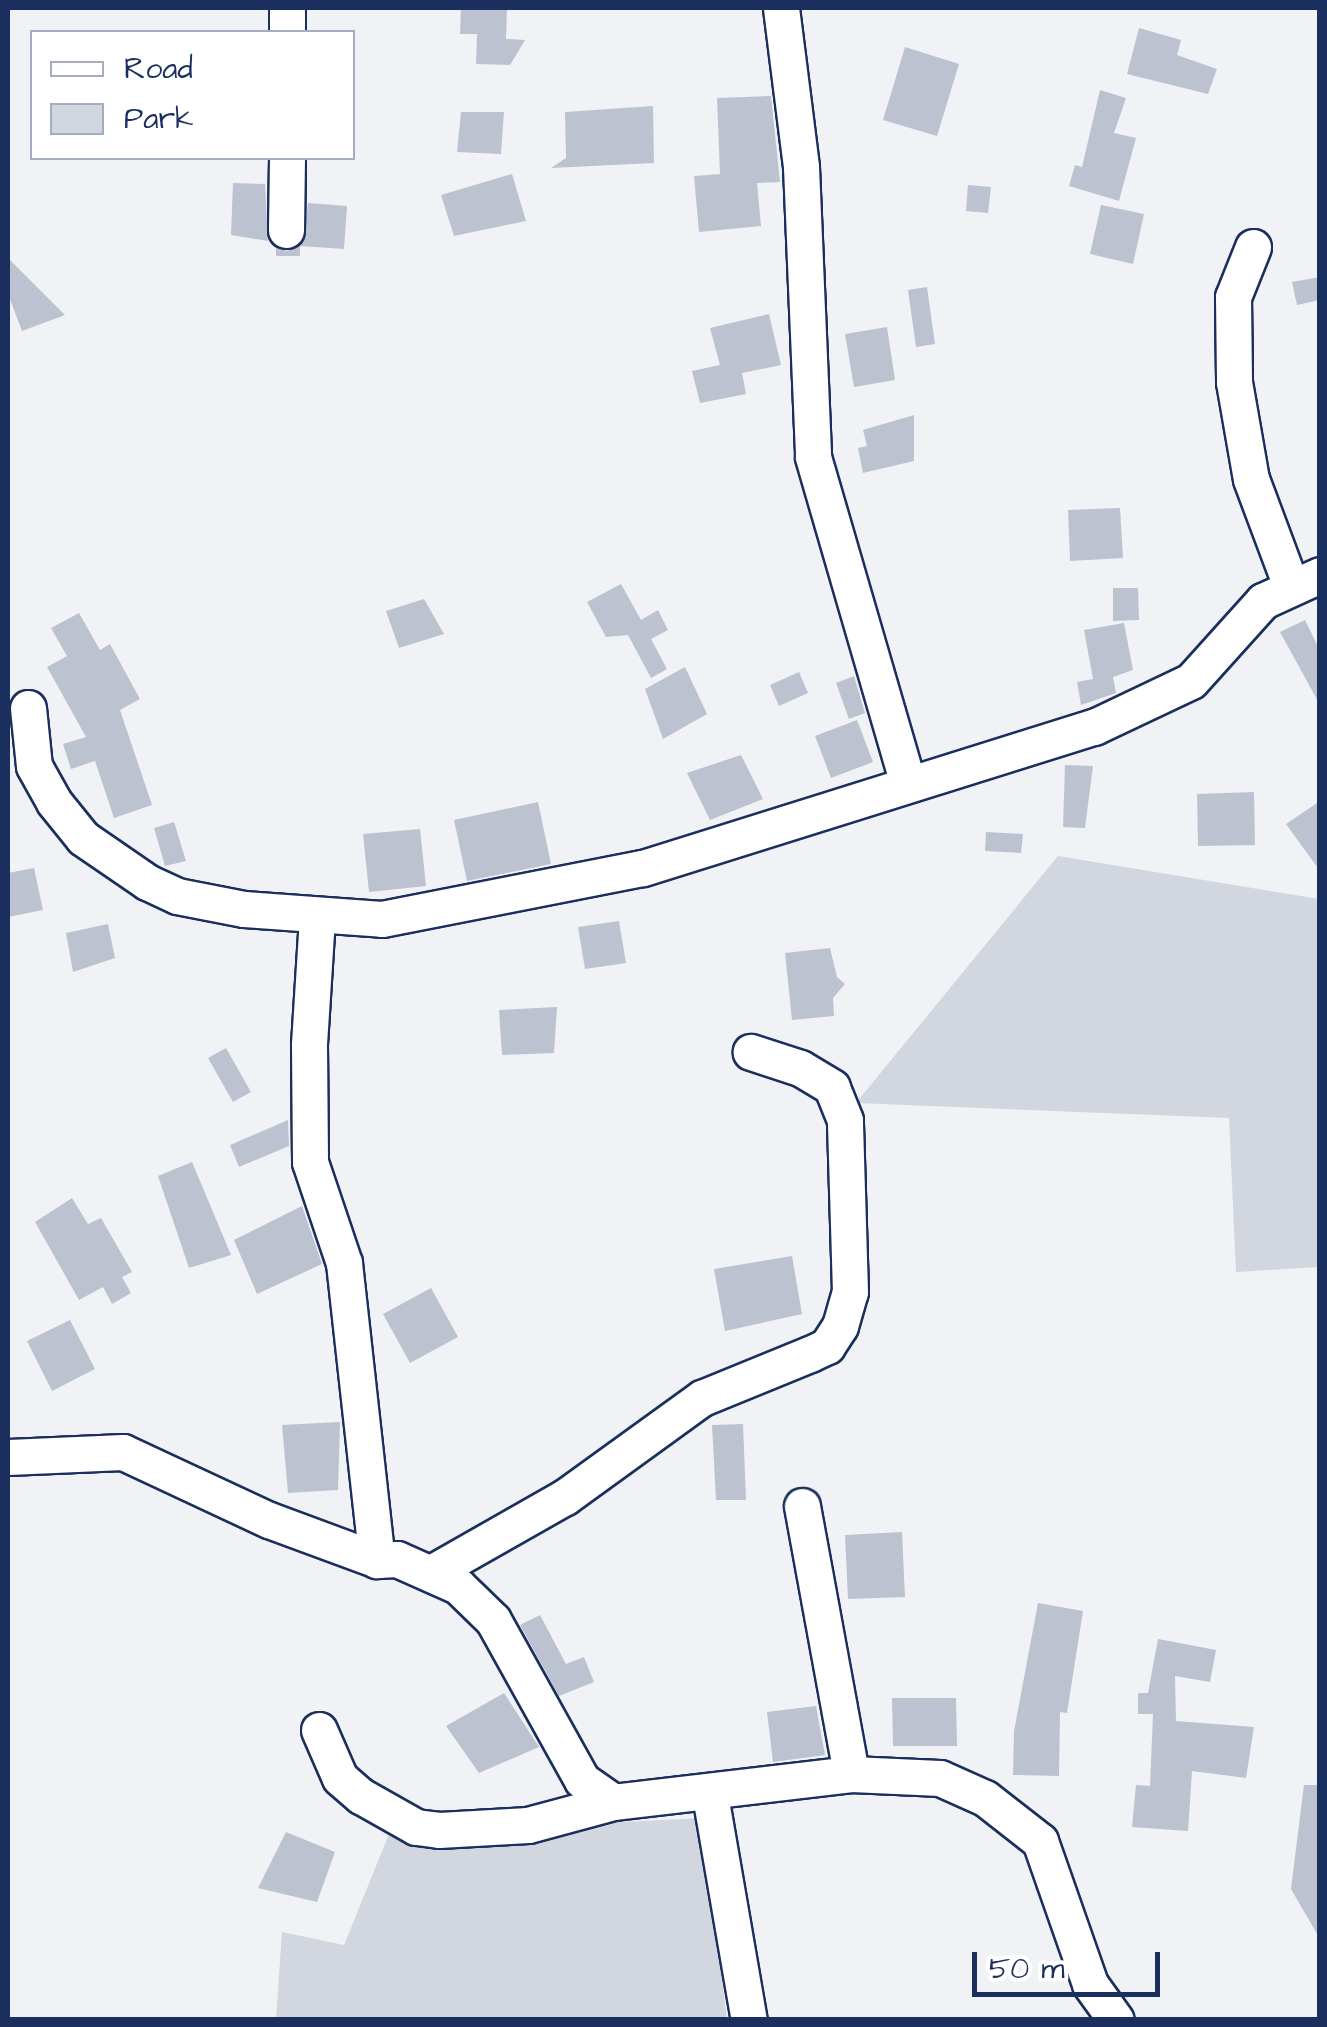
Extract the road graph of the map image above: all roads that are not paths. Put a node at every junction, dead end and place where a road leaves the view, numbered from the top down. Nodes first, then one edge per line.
1 (781, 8) edge
2 (286, 160) edge
3 (286, 230) dead end
4 (1254, 247) dead end
5 (1305, 580) edge
6 (28, 708) dead end
7 (907, 781) junction
8 (317, 917) junction
9 (751, 1052) dead end
10 (8, 1457) edge
11 (802, 1506) dead end
12 (377, 1560) junction
13 (431, 1573) junction
14 (319, 1730) dead end
15 (851, 1774) junction
16 (710, 1795) junction
17 (613, 1802) junction
18 (749, 2020) edge
19 (1116, 2020) edge

1 - 7 street
2 - 3 street
4 - 5 street
5 - 7 street
6 - 8 street
7 - 8 street
8 - 12 street
9 - 13 street
10 - 12 street
11 - 15 street
12 - 13 street
13 - 17 street
14 - 17 street
15 - 16 street
15 - 19 street
16 - 17 street
16 - 18 street

